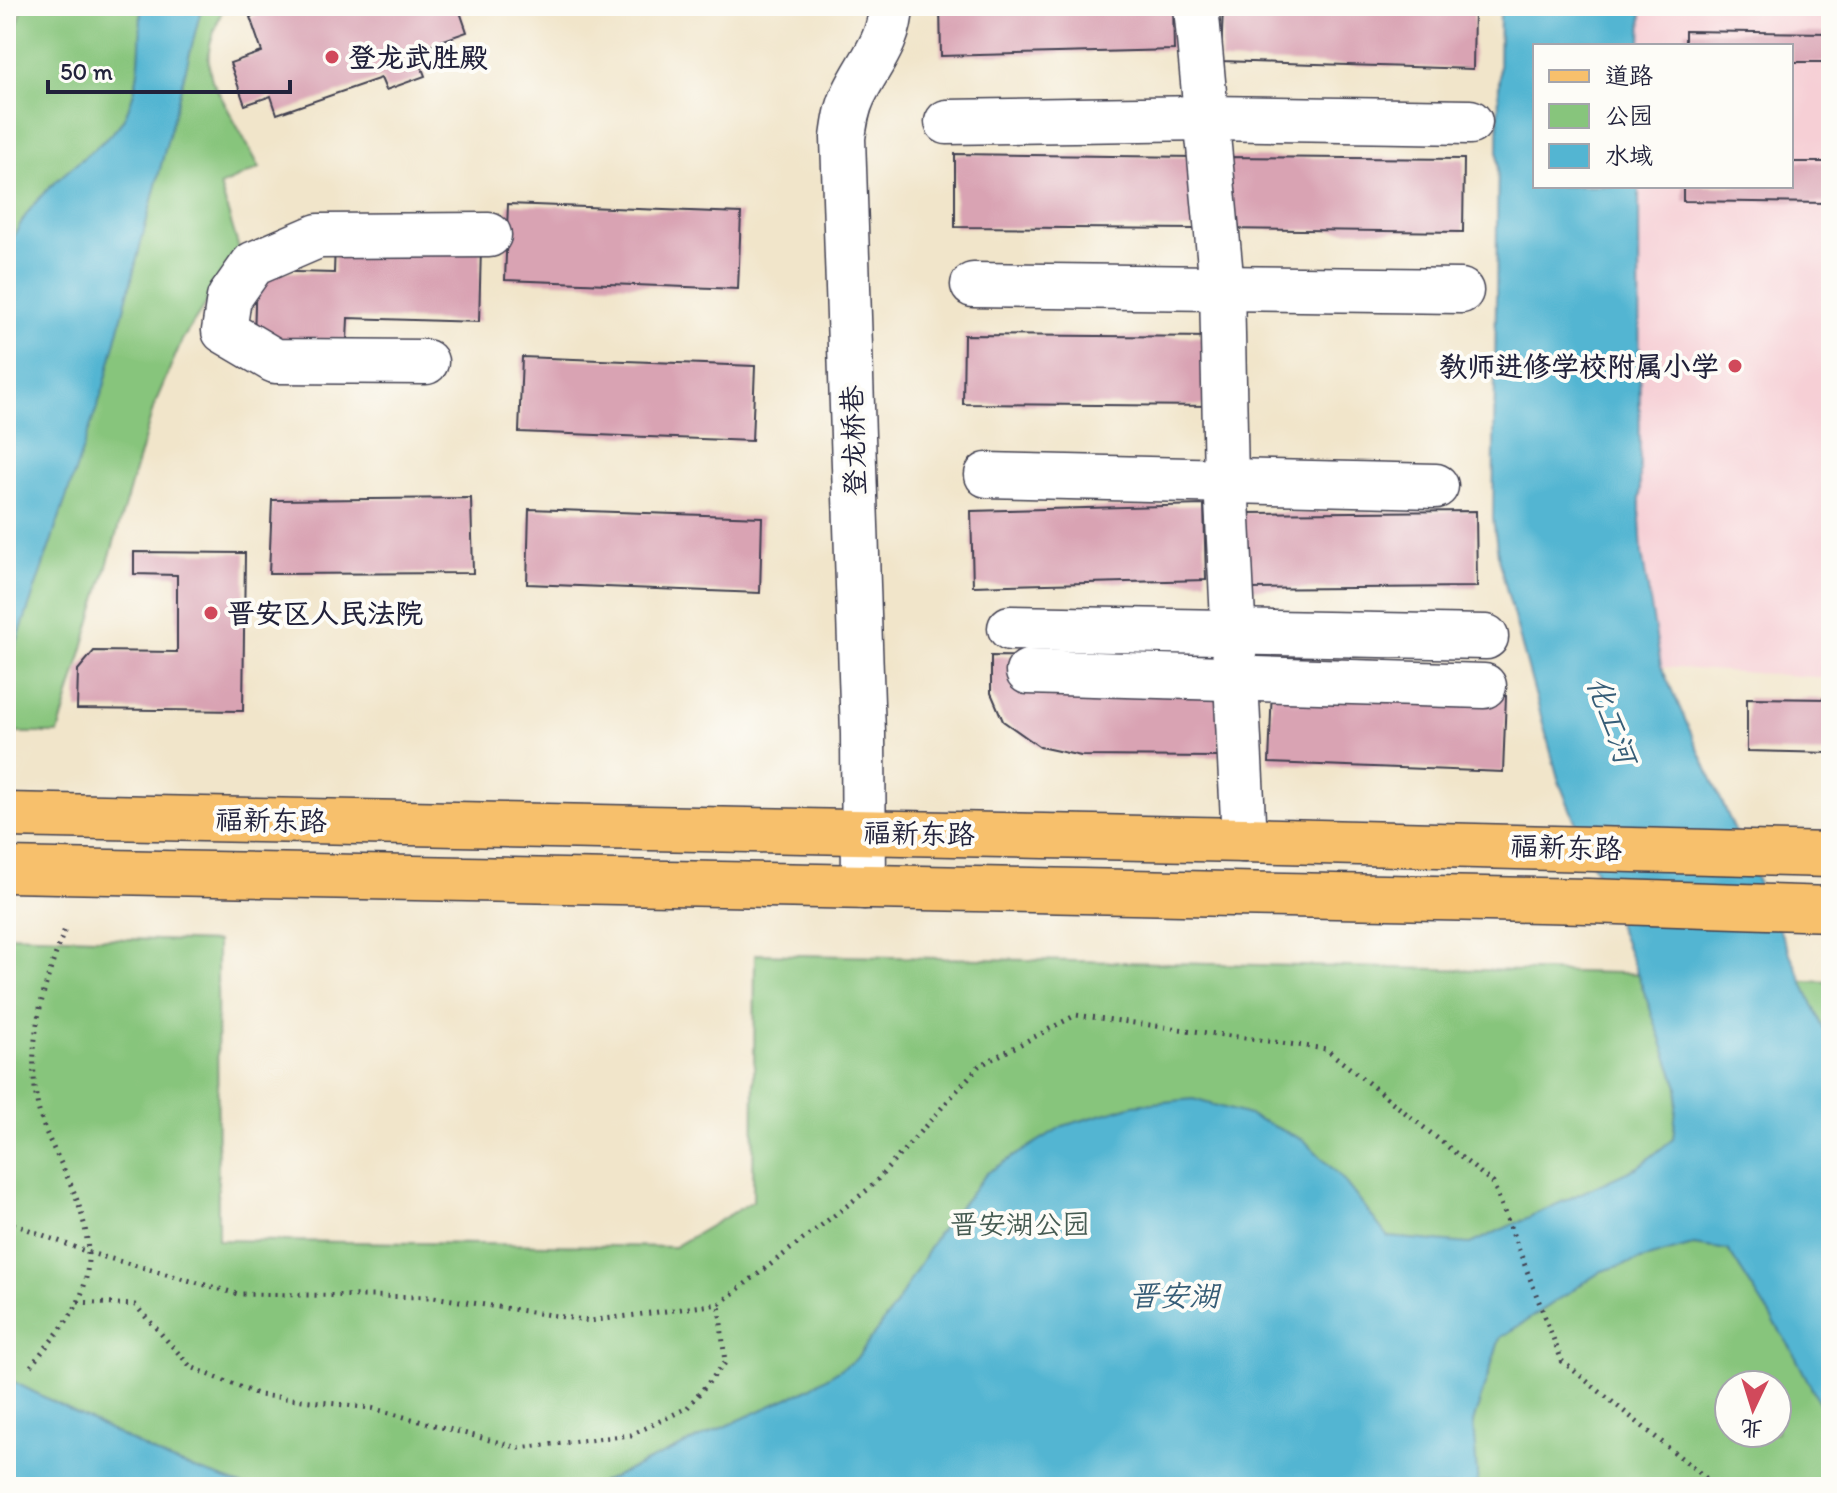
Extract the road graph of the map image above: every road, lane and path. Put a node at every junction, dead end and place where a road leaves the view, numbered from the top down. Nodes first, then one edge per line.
1 (891, 6) edge
2 (1196, 6) edge
3 (1207, 118) junction
4 (947, 122) dead end
5 (1470, 122) dead end
6 (489, 235) dead end
7 (973, 285) dead end
8 (1222, 287) junction
9 (1461, 291) dead end
10 (426, 362) dead end
11 (987, 475) dead end
12 (1226, 480) junction
13 (1436, 486) dead end
14 (1010, 628) dead end
15 (1234, 632) junction
16 (1486, 637) dead end
17 (1028, 672) dead end
18 (1237, 678) junction
19 (1484, 686) dead end
20 (6, 815) edge
21 (862, 832) junction
22 (1244, 840) junction
23 (1831, 855) edge
24 (6, 870) edge
25 (864, 887) junction
26 (1831, 909) edge
27 (65, 929) dead end
28 (6, 1221) edge
29 (90, 1253) junction
30 (78, 1302) junction
31 (719, 1304) junction
32 (31, 1366) dead end
33 (1828, 1477) edge
34 (1717, 1487) edge
35 (1807, 1487) edge

1 - 21 street, 登龙桥巷
2 - 3 street
3 - 4 street
3 - 5 street
3 - 8 street
6 - 10 street
7 - 8 street
8 - 9 street
8 - 12 street
11 - 12 street
12 - 13 street
12 - 15 street
14 - 15 street
15 - 16 street
15 - 18 street
17 - 18 street
18 - 19 street
18 - 22 street
20 - 21 main road, 福新东路
21 - 22 main road, 福新东路
21 - 25 street, 登龙桥巷
22 - 23 main road, 福新东路
24 - 25 main road, 福新东路
25 - 26 main road, 福新东路
27 - 29 path
28 - 29 path
29 - 30 path
29 - 31 path
30 - 31 path
30 - 32 path
31 - 34 path
33 - 35 path

